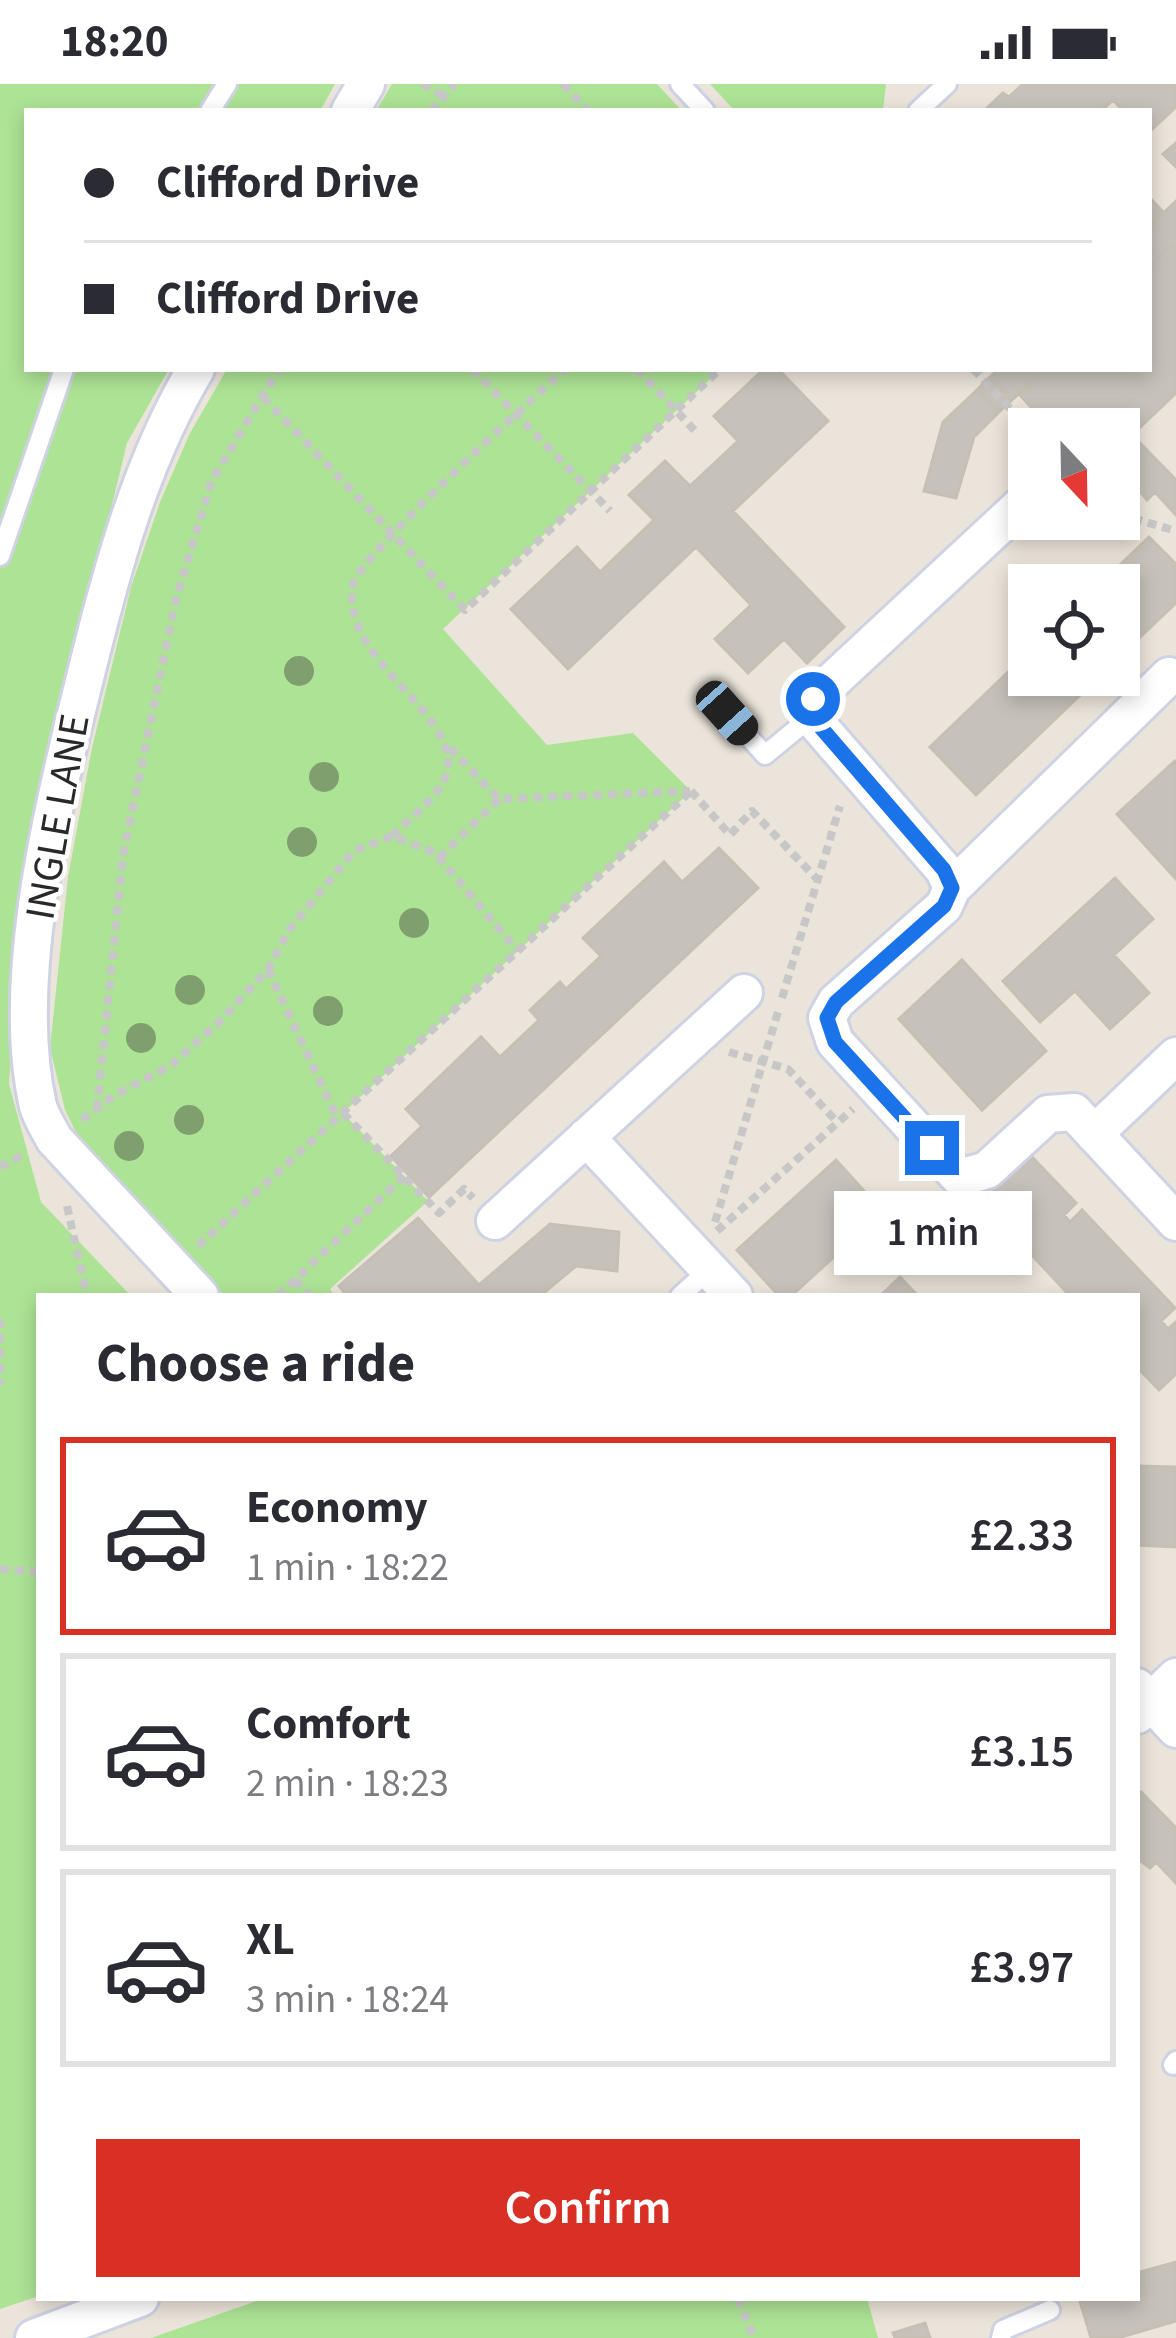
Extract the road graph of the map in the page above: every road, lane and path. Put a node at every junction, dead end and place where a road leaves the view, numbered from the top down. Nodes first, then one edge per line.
1 (422, 84) edge
2 (455, 84) edge
3 (563, 84) edge
4 (680, 84) edge
5 (947, 84) edge
6 (442, 95) junction
7 (433, 108) edge
8 (585, 108) edge
9 (702, 108) edge
10 (921, 108) edge
11 (63, 372) edge
12 (194, 372) edge
13 (277, 372) edge
14 (475, 372) edge
15 (562, 372) edge
16 (640, 372) edge
17 (717, 372) edge
18 (976, 372) edge
19 (262, 397) junction
20 (1010, 408) edge
21 (676, 411) junction
22 (517, 415) junction
23 (697, 434) dead end
24 (592, 493) junction
25 (610, 511) dead end
26 (1008, 518) edge
27 (1140, 520) edge
28 (1176, 531) edge
29 (394, 533) junction
30 (0, 556) edge
31 (1169, 676) dead end
32 (727, 713) dead end
33 (811, 716) junction
34 (445, 743) junction
35 (853, 764) junction
36 (691, 791) junction
37 (499, 799) junction
38 (392, 836) junction
39 (440, 858) junction
40 (818, 880) junction
41 (952, 888) junction
42 (518, 951) junction
43 (268, 970) junction
44 (744, 993) dead end
45 (706, 1028) junction
46 (1176, 1056) edge
47 (763, 1063) junction
48 (877, 1088) junction
49 (97, 1109) junction
50 (340, 1116) junction
51 (838, 1124) junction
52 (1094, 1134) junction
53 (586, 1137) junction
54 (54, 1139) junction
55 (404, 1176) junction
56 (1171, 1207) edge
57 (495, 1221) joint
58 (173, 1268) junction
59 (295, 1280) junction
60 (721, 1283) edge
61 (86, 1293) edge
62 (197, 1293) edge
63 (281, 1293) edge
64 (307, 1293) edge
65 (689, 1293) edge
66 (0, 1319) edge
67 (0, 1385) edge
68 (0, 1569) edge
69 (36, 1572) edge
70 (1150, 1695) edge
71 (1176, 1729) edge
72 (132, 2301) edge
73 (739, 2301) edge
74 (1050, 2310) dead end
75 (34, 2338) edge
76 (754, 2338) edge
77 (1000, 2338) edge

1 - 6 path
2 - 6 path
3 - 8 path
4 - 9 lane
5 - 10 lane
6 - 7 path
11 - 30 lane
12 - 54 street, INGLE LANE
13 - 19 path
14 - 22 path
15 - 22 path
16 - 21 path
17 - 21 path
18 - 20 path
19 - 29 path
19 - 49 path
21 - 23 path
21 - 24 path
22 - 24 path
22 - 29 path
24 - 25 path
24 - 29 path
26 - 33 street
27 - 28 path
29 - 34 path
31 - 41 street
32 - 33 lane
33 - 35 street
34 - 37 path
34 - 38 path
35 - 40 path
35 - 41 street
36 - 37 path
36 - 40 path
36 - 42 path
37 - 39 path
38 - 39 path
38 - 43 path
39 - 42 path
40 - 47 path
41 - 48 street
42 - 50 path
43 - 49 path
43 - 50 path
44 - 45 street
45 - 47 path
45 - 53 street
46 - 52 street
47 - 51 path
47 - 51 path
48 - 51 path
48 - 52 street
49 - 54 path
50 - 55 path
50 - 58 path
52 - 56 street
53 - 57 street
53 - 60 street
54 - 58 street, INGLE LANE
54 - 61 path
55 - 57 path
55 - 59 path
58 - 62 street, INGLE LANE
59 - 63 path
59 - 64 path
60 - 65 lane
66 - 67 path
68 - 69 path
70 - 71 street
72 - 75 street
73 - 76 path
74 - 77 lane

